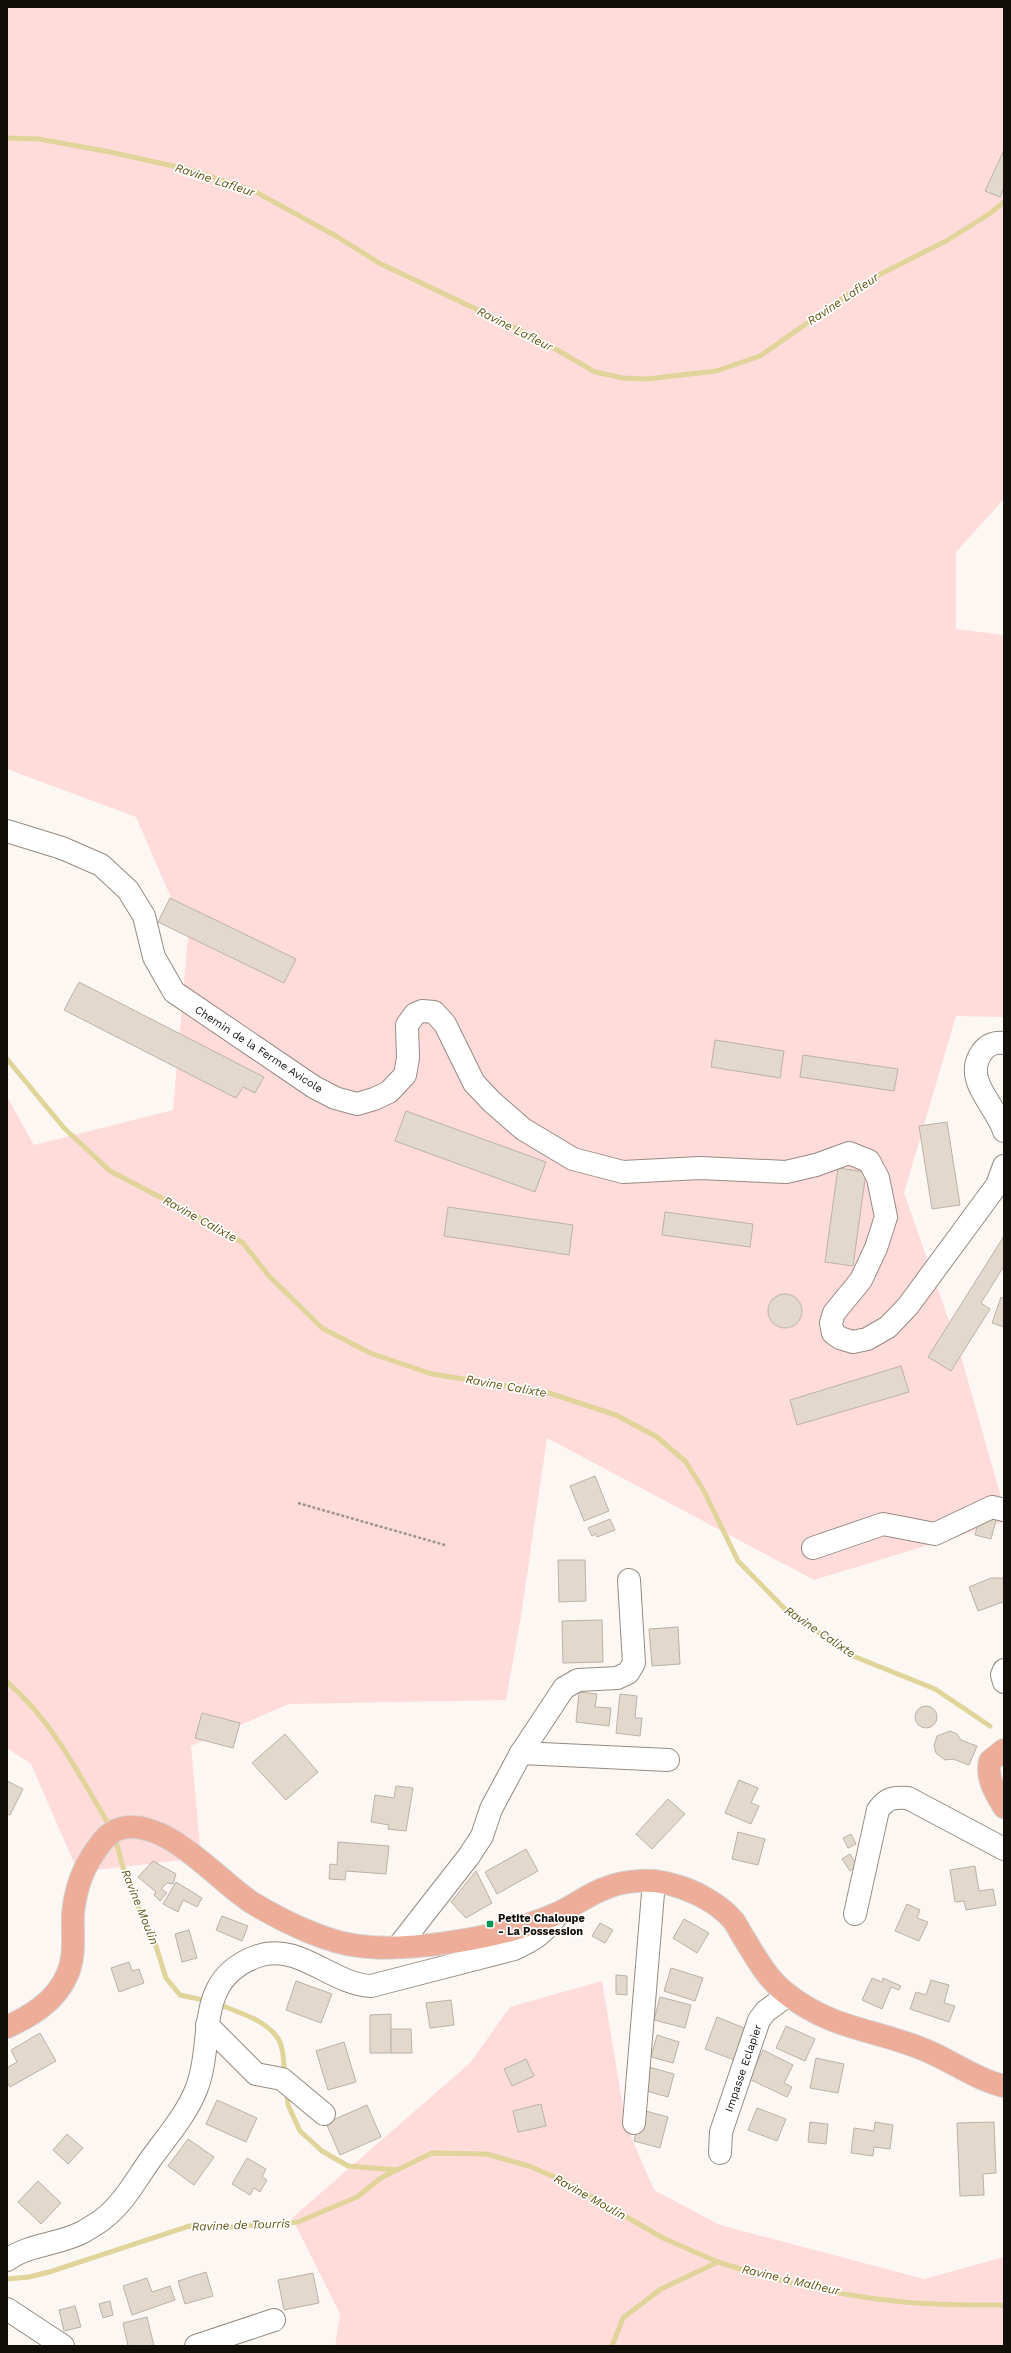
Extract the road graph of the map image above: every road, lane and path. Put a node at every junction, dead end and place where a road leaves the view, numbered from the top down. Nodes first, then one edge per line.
1 (7, 831) edge
2 (1004, 1043) edge
3 (1004, 1131) edge
4 (1004, 1166) edge
5 (298, 1503) dead end
6 (1004, 1510) edge
7 (445, 1545) dead end
8 (813, 1548) dead end
9 (629, 1580) dead end
10 (1004, 1670) edge
11 (1004, 1682) edge
12 (1004, 1750) edge
13 (521, 1753) junction
14 (668, 1760) dead end
15 (998, 1792) edge
16 (1004, 1807) edge
17 (1004, 1849) edge
18 (654, 1881) junction
19 (558, 1914) junction
20 (855, 1914) dead end
21 (398, 1947) junction
22 (788, 1994) junction
23 (207, 2025) junction
24 (7, 2027) edge
25 (1004, 2086) edge
26 (324, 2114) dead end
27 (634, 2123) dead end
28 (720, 2153) dead end
29 (7, 2260) edge
30 (7, 2309) edge
31 (274, 2320) dead end
32 (63, 2346) edge
33 (196, 2346) edge

1 - 4 street, Chemin de la Ferme Avicole
2 - 3 street
5 - 7 path
6 - 8 street
9 - 13 street
10 - 11 street
12 - 15 main road
13 - 14 street
13 - 21 street
15 - 16 main road
17 - 20 street
18 - 19 main road
18 - 22 main road
18 - 27 street
19 - 21 main road
19 - 23 street
21 - 24 main road
22 - 25 main road
22 - 28 street, Impasse Eclapier
23 - 26 street
23 - 29 street
30 - 32 street
31 - 33 street

